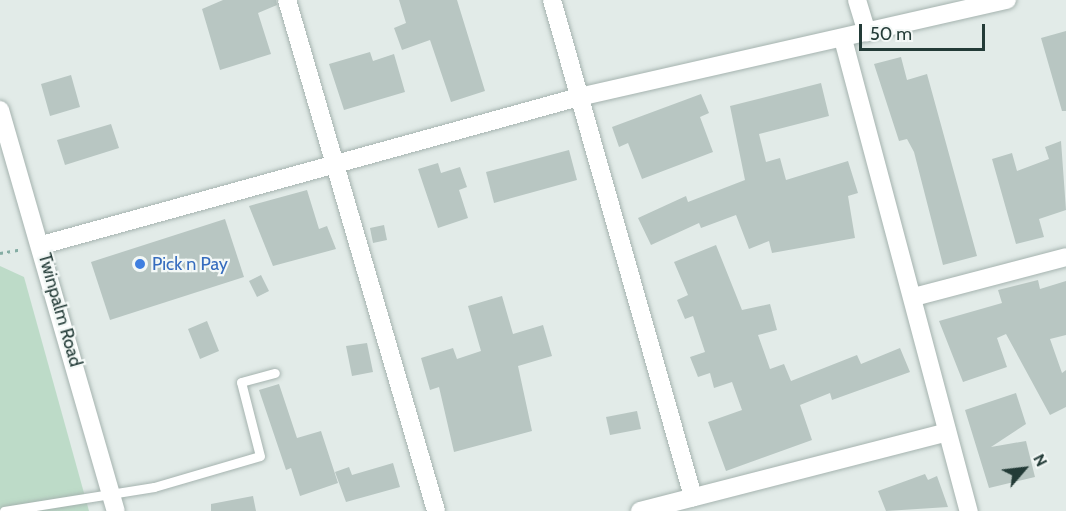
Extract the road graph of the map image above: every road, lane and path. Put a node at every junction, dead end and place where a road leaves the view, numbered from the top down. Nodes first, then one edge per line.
1 (287, 0) edge
2 (552, 0) edge
3 (857, 0) edge
4 (1006, 0) edge
5 (867, 33) junction
6 (843, 39) junction
7 (579, 97) junction
8 (0, 110) edge
9 (334, 165) junction
10 (42, 245) junction
11 (1066, 257) edge
12 (914, 297) junction
13 (275, 373) dead end
14 (947, 432) junction
15 (110, 490) junction
16 (693, 497) junction
17 (4, 511) edge
18 (116, 511) edge
19 (436, 511) edge
20 (640, 511) edge
21 (969, 511) edge

1 - 9 street
2 - 7 street
3 - 5 street
4 - 5 street
5 - 6 street
6 - 7 street
6 - 12 street
7 - 9 street
7 - 16 street
8 - 10 street, Twinpalm Road
9 - 10 street
9 - 19 street
10 - 15 street, Twinpalm Road
11 - 12 street
12 - 14 street
13 - 15 lane
14 - 16 street
14 - 21 street
15 - 17 lane
15 - 18 street, Twinpalm Road
16 - 20 street

